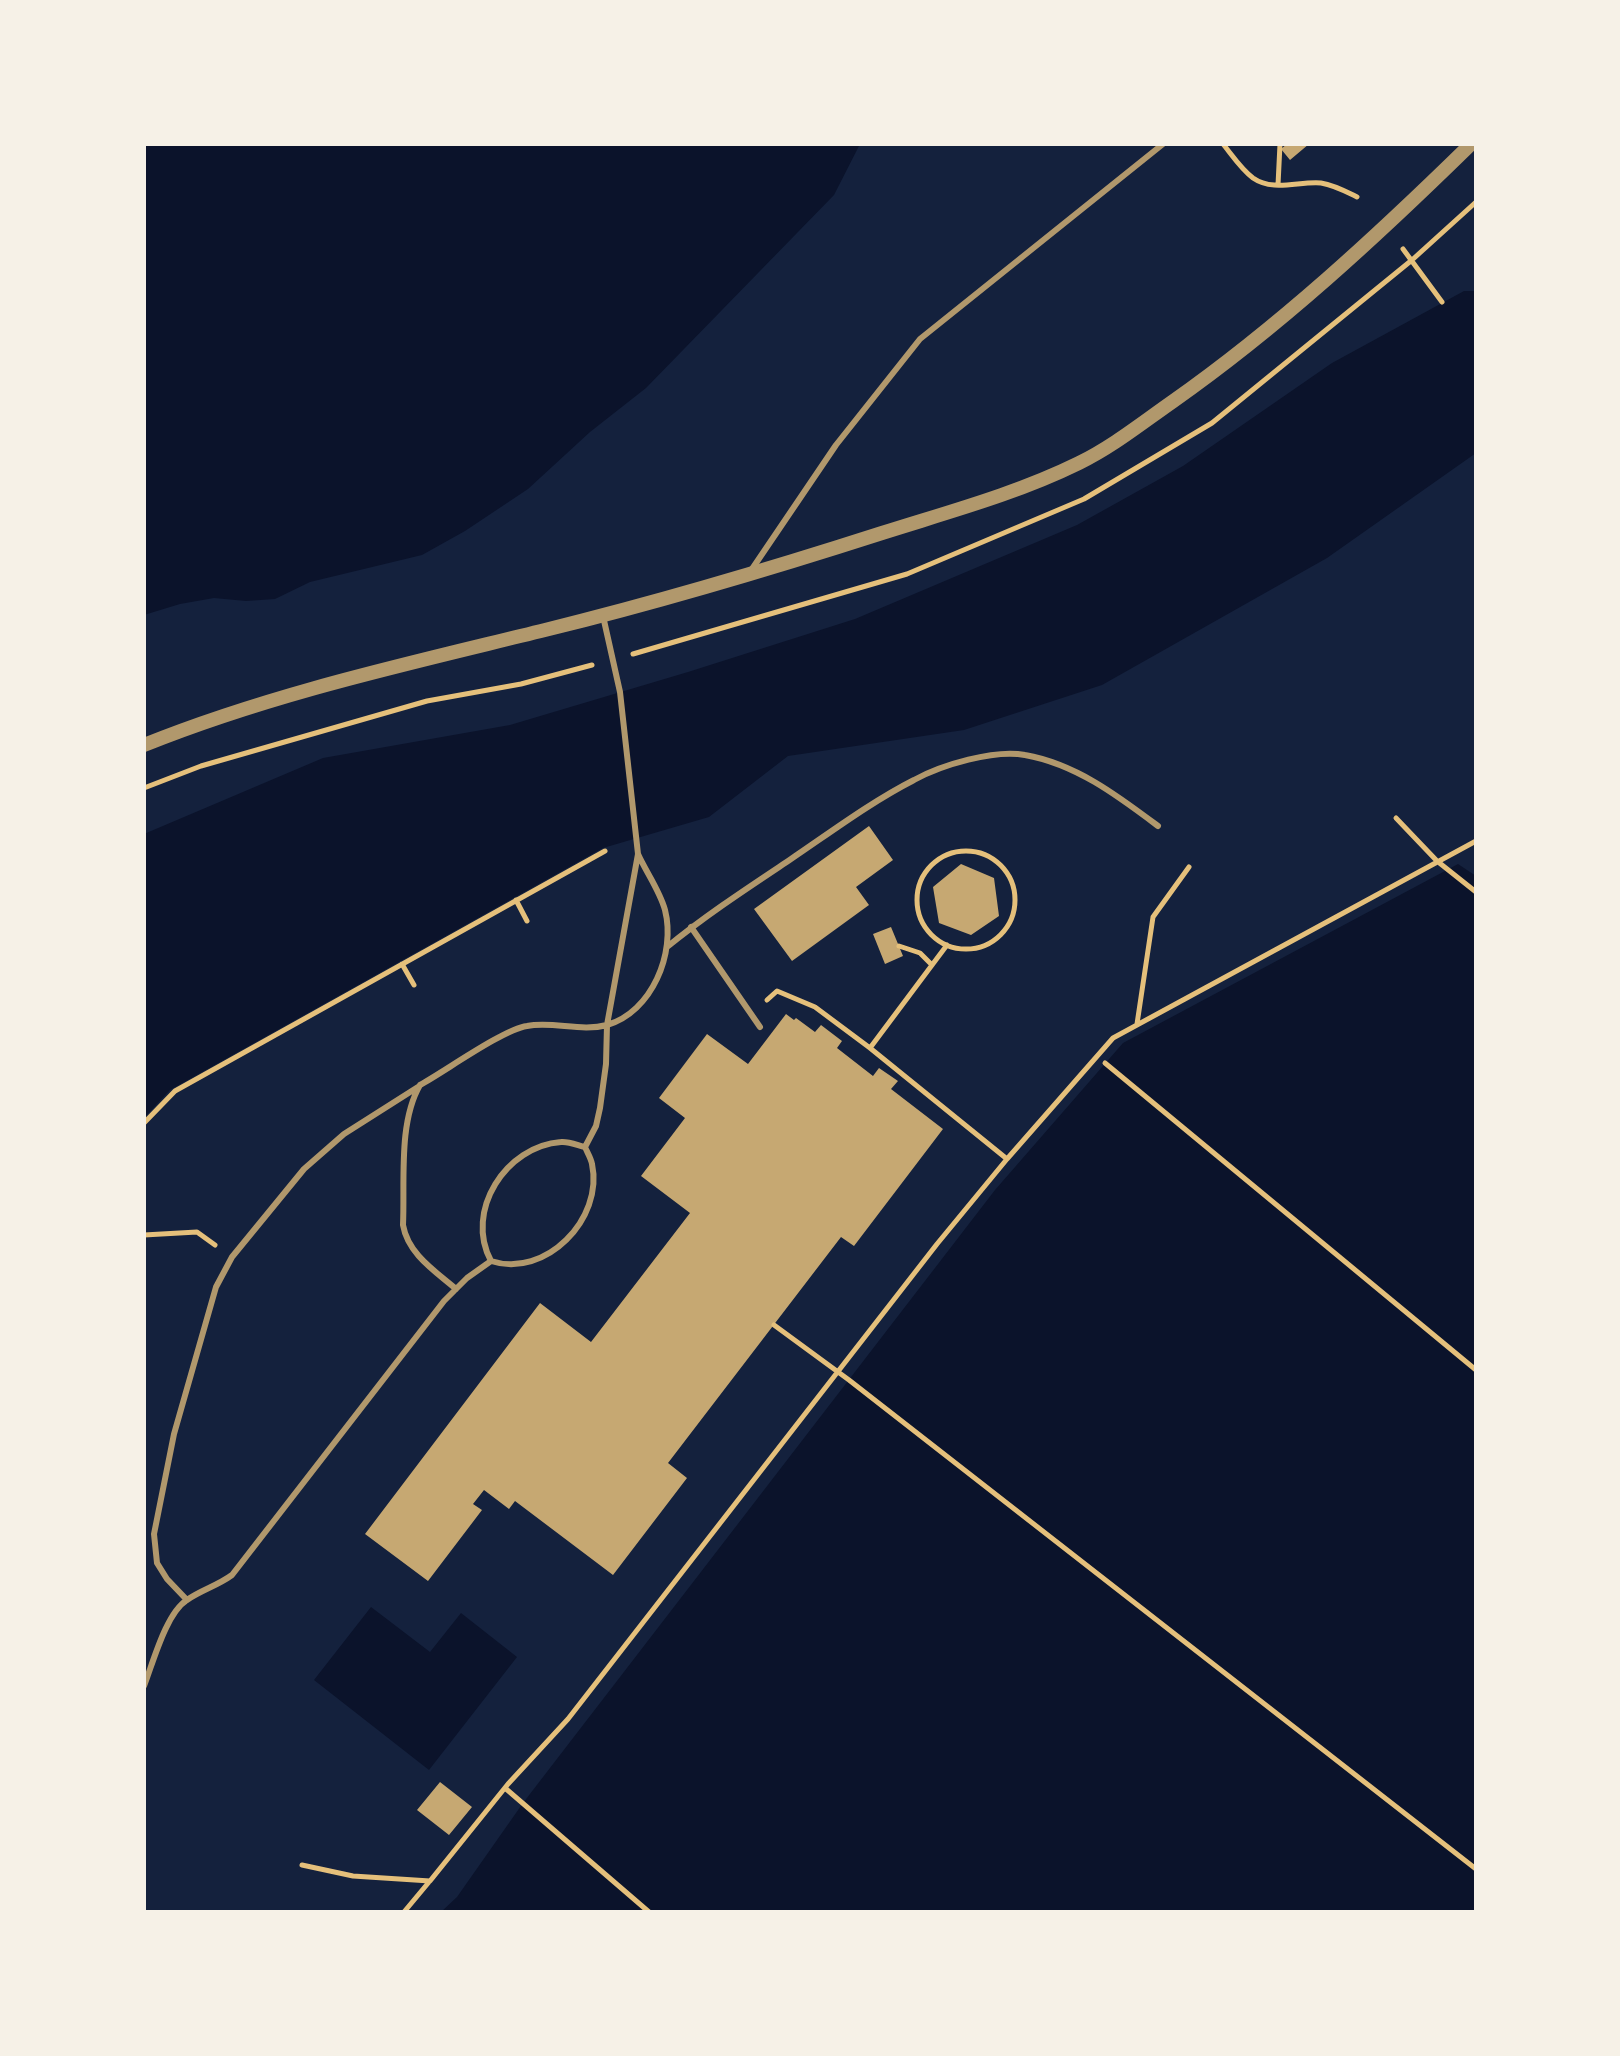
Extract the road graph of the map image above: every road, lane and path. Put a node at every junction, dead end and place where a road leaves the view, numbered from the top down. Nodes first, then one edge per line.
1 (1163, 144) edge
2 (1223, 144) edge
3 (1280, 144) edge
4 (1471, 144) edge
5 (1278, 185) junction
6 (1357, 197) dead end
7 (1403, 249) dead end
8 (1442, 302) dead end
9 (748, 576) junction
10 (603, 616) junction
11 (144, 745) edge
12 (1396, 818) dead end
13 (1158, 826) dead end
14 (1476, 841) edge
15 (605, 851) dead end
16 (638, 854) junction
17 (1437, 861) junction
18 (1189, 867) dead end
19 (1476, 892) edge
20 (516, 900) junction
21 (527, 921) dead end
22 (691, 927) junction
23 (947, 945) junction
24 (899, 946) dead end
25 (667, 947) junction
26 (402, 964) junction
27 (932, 965) junction
28 (414, 985) dead end
29 (752, 1016) junction
30 (1137, 1024) junction
31 (607, 1025) junction
32 (760, 1027) dead end
33 (870, 1048) junction
34 (1105, 1063) dead end
35 (420, 1085) junction
36 (144, 1123) edge
37 (585, 1147) junction
38 (1007, 1159) junction
39 (144, 1235) edge
40 (232, 1257) junction
41 (491, 1261) junction
42 (456, 1289) junction
43 (774, 1325) dead end
44 (836, 1370) junction
45 (1476, 1370) edge
46 (187, 1600) junction
47 (144, 1686) edge
48 (505, 1788) junction
49 (302, 1865) dead end
50 (1476, 1869) edge
51 (430, 1881) junction
52 (404, 1912) edge
53 (649, 1912) edge

1 - 9 lane
2 - 5 path
3 - 5 path
4 - 9 street
5 - 6 path
7 - 8 path
9 - 10 street
10 - 11 street
10 - 16 lane
12 - 17 path
13 - 22 lane
14 - 17 path
15 - 20 path
16 - 25 lane
16 - 31 lane
17 - 19 path
17 - 30 path
18 - 30 path
20 - 21 path
20 - 26 path
22 - 25 lane
22 - 29 lane
23 - 23 path
23 - 27 path
24 - 27 path
25 - 31 lane
26 - 28 path
26 - 36 path
27 - 33 path
29 - 32 lane
29 - 33 path
30 - 38 path
31 - 35 lane
31 - 37 lane
33 - 38 path
34 - 45 path
35 - 40 lane
35 - 42 lane
37 - 41 lane
37 - 41 lane
38 - 44 path
39 - 40 path
40 - 46 lane
41 - 42 lane
42 - 46 lane
43 - 44 path
44 - 48 path
44 - 50 path
46 - 47 lane
48 - 51 path
48 - 53 path
49 - 51 path
51 - 52 path

